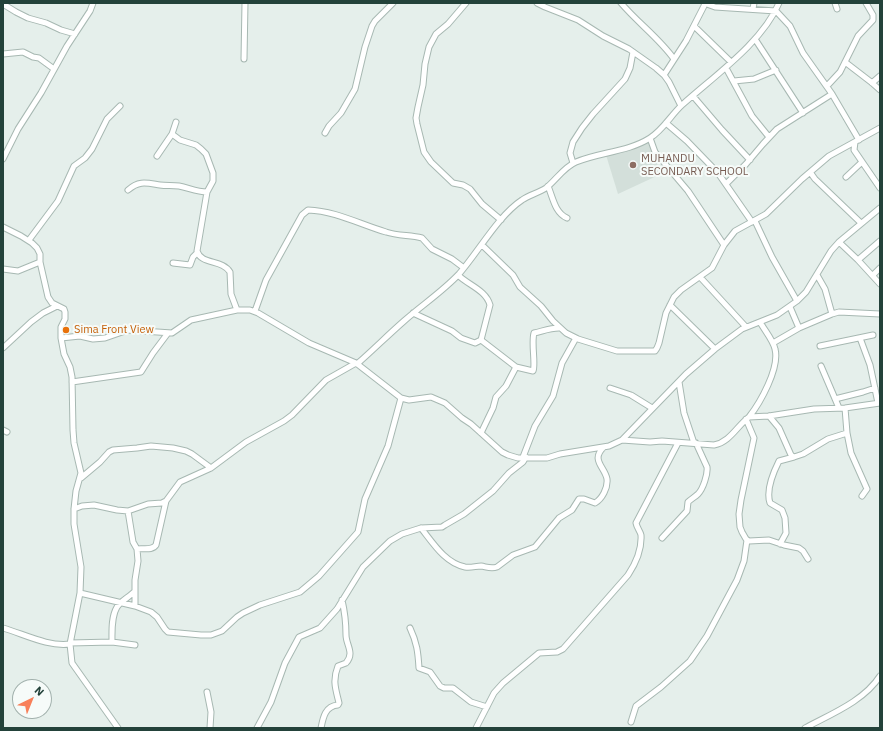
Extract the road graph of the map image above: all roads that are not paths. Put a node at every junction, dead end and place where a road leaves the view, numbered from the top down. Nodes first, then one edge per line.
1 (4, 3) edge
2 (93, 3) edge
3 (245, 3) edge
4 (393, 3) edge
5 (466, 3) edge
6 (536, 3) edge
7 (621, 3) edge
8 (705, 3) edge
9 (754, 3) edge
10 (779, 3) edge
11 (835, 3) edge
12 (866, 3) edge
13 (753, 9) junction
14 (837, 9) dead end
15 (776, 11) junction
16 (694, 26) junction
17 (75, 34) junction
18 (755, 39) junction
19 (633, 52) junction
20 (3, 54) edge
21 (244, 59) dead end
22 (674, 59) junction
23 (731, 62) junction
24 (845, 62) junction
25 (726, 68) junction
26 (54, 69) junction
27 (776, 70) junction
28 (664, 75) junction
29 (880, 76) edge
30 (734, 82) junction
31 (872, 83) junction
32 (827, 86) junction
33 (880, 90) edge
34 (832, 94) junction
35 (693, 96) junction
36 (120, 106) dead end
37 (681, 106) junction
38 (803, 113) junction
39 (176, 122) dead end
40 (666, 122) junction
41 (880, 128) edge
42 (325, 133) dead end
43 (172, 134) junction
44 (769, 137) junction
45 (650, 138) junction
46 (857, 140) junction
47 (157, 156) dead end
48 (3, 159) edge
49 (750, 160) junction
50 (862, 162) junction
51 (573, 163) junction
52 (810, 172) junction
53 (846, 177) dead end
54 (726, 184) junction
55 (548, 186) junction
56 (880, 188) edge
57 (128, 190) dead end
58 (207, 192) junction
59 (880, 208) edge
60 (567, 218) dead end
61 (501, 220) junction
62 (753, 221) junction
63 (861, 224) junction
64 (3, 227) edge
65 (29, 240) junction
66 (839, 242) junction
67 (880, 242) edge
68 (482, 245) junction
69 (724, 246) junction
70 (197, 253) junction
71 (858, 260) junction
72 (40, 262) junction
73 (172, 263) dead end
74 (464, 268) junction
75 (880, 268) edge
76 (3, 269) edge
77 (458, 275) junction
78 (816, 275) junction
79 (872, 275) junction
80 (700, 277) junction
81 (880, 284) edge
82 (797, 301) junction
83 (670, 305) junction
84 (57, 306) junction
85 (790, 307) junction
86 (237, 310) junction
87 (255, 311) junction
88 (413, 313) junction
89 (832, 314) junction
90 (880, 314) edge
91 (760, 322) junction
92 (746, 327) junction
93 (559, 328) junction
94 (799, 328) junction
95 (168, 333) junction
96 (873, 335) dead end
97 (61, 338) junction
98 (576, 338) junction
99 (860, 338) junction
100 (481, 340) junction
101 (773, 343) junction
102 (820, 346) dead end
103 (3, 348) edge
104 (715, 349) junction
105 (356, 364) junction
106 (821, 366) dead end
107 (516, 367) junction
108 (72, 382) junction
109 (679, 382) junction
110 (610, 388) dead end
111 (875, 388) junction
112 (401, 398) junction
113 (835, 399) junction
114 (879, 403) edge
115 (652, 408) junction
116 (842, 408) junction
117 (770, 416) junction
118 (748, 418) junction
119 (847, 433) junction
120 (481, 434) junction
121 (622, 440) junction
122 (678, 443) junction
123 (695, 443) junction
124 (604, 447) junction
125 (525, 457) junction
126 (794, 457) junction
127 (211, 468) junction
128 (81, 478) junction
129 (862, 496) dead end
130 (166, 501) junction
131 (74, 509) junction
132 (128, 511) junction
133 (421, 528) junction
134 (662, 538) dead end
135 (747, 540) junction
136 (780, 544) junction
137 (137, 549) junction
138 (808, 559) dead end
139 (134, 592) junction
140 (80, 593) junction
141 (342, 600) junction
142 (121, 603) junction
143 (135, 606) junction
144 (3, 628) edge
145 (410, 628) dead end
146 (112, 642) junction
147 (70, 643) junction
148 (134, 645) dead end
149 (880, 676) edge
150 (207, 692) dead end
151 (487, 707) junction
152 (631, 722) dead end
153 (118, 728) edge
154 (210, 728) edge
155 (257, 728) edge
156 (321, 728) edge
157 (476, 728) edge
158 (805, 728) edge

1 - 17 street
2 - 17 street
3 - 21 street
4 - 42 street
5 - 61 street
6 - 19 street
7 - 22 street
8 - 13 street
8 - 16 street
9 - 13 street
10 - 15 street
11 - 14 street
12 - 24 street
13 - 15 street
15 - 18 street
15 - 32 street
16 - 22 street
16 - 23 street
17 - 26 street
18 - 23 street
18 - 27 street
19 - 28 street
19 - 51 street
20 - 26 street
22 - 28 street
23 - 25 street
24 - 31 street
24 - 32 street
25 - 30 street
25 - 35 street
26 - 48 street
27 - 30 street
27 - 38 street
28 - 37 street
29 - 31 street
30 - 44 street
31 - 33 street
32 - 34 street
34 - 38 street
34 - 46 street
35 - 37 street
35 - 49 street
36 - 65 street
37 - 40 street
38 - 44 street
39 - 43 street
40 - 45 street
40 - 54 street
41 - 46 street
43 - 47 street
43 - 58 street
44 - 49 street
45 - 51 street
45 - 69 street
46 - 50 street
46 - 52 street
49 - 54 street
50 - 53 street
50 - 56 street
51 - 55 street
52 - 62 street
52 - 63 street
54 - 62 street
55 - 60 street
55 - 61 street
57 - 58 street
58 - 70 street
59 - 63 street
61 - 68 street
62 - 69 street
62 - 82 street
63 - 66 street
64 - 65 street
65 - 72 street
66 - 71 street
66 - 78 street
67 - 71 street
68 - 74 street
68 - 93 street
69 - 80 street
70 - 73 street
70 - 86 street
71 - 79 street
72 - 76 street
72 - 84 street
74 - 77 street
74 - 87 street
75 - 79 street
77 - 88 street
77 - 100 street
78 - 82 street
78 - 89 street
79 - 81 street
80 - 83 street
80 - 92 street
82 - 85 street
83 - 98 street
83 - 104 street
84 - 97 street
84 - 103 street
85 - 91 street
85 - 94 street
86 - 87 street
86 - 95 street
87 - 105 street
88 - 100 street
88 - 105 street
89 - 90 street
89 - 94 street
91 - 92 street
91 - 101 street
92 - 104 street
93 - 98 street
93 - 107 street
94 - 101 street
95 - 97 street
95 - 108 street
96 - 99 street
97 - 108 street
98 - 125 street
99 - 102 street
99 - 111 street
100 - 107 street
101 - 118 street
104 - 109 street
105 - 112 street
105 - 127 street
106 - 113 street
107 - 120 street
108 - 128 street
109 - 115 street
109 - 123 street
110 - 115 street
111 - 113 street
111 - 114 street
112 - 120 street
112 - 143 street
113 - 116 street
114 - 116 street
115 - 121 street
116 - 117 street
116 - 119 street
117 - 118 street
117 - 126 street
118 - 123 street
118 - 135 street
119 - 126 street
119 - 129 street
120 - 125 street
121 - 122 street
121 - 124 street
122 - 123 street
122 - 151 street
123 - 134 street
124 - 125 street
124 - 133 street
125 - 133 street
126 - 136 street
127 - 128 street
127 - 130 street
128 - 131 street
130 - 132 street
130 - 137 street
131 - 132 street
131 - 140 street
132 - 137 street
133 - 141 street
135 - 136 street
135 - 152 street
136 - 138 street
137 - 139 street
139 - 142 street
139 - 143 street
140 - 142 street
140 - 147 street
141 - 155 street
141 - 156 street
142 - 143 street
142 - 146 street
144 - 147 street
145 - 151 street
146 - 147 street
146 - 148 street
147 - 153 street
149 - 158 street
150 - 154 street
151 - 157 street

